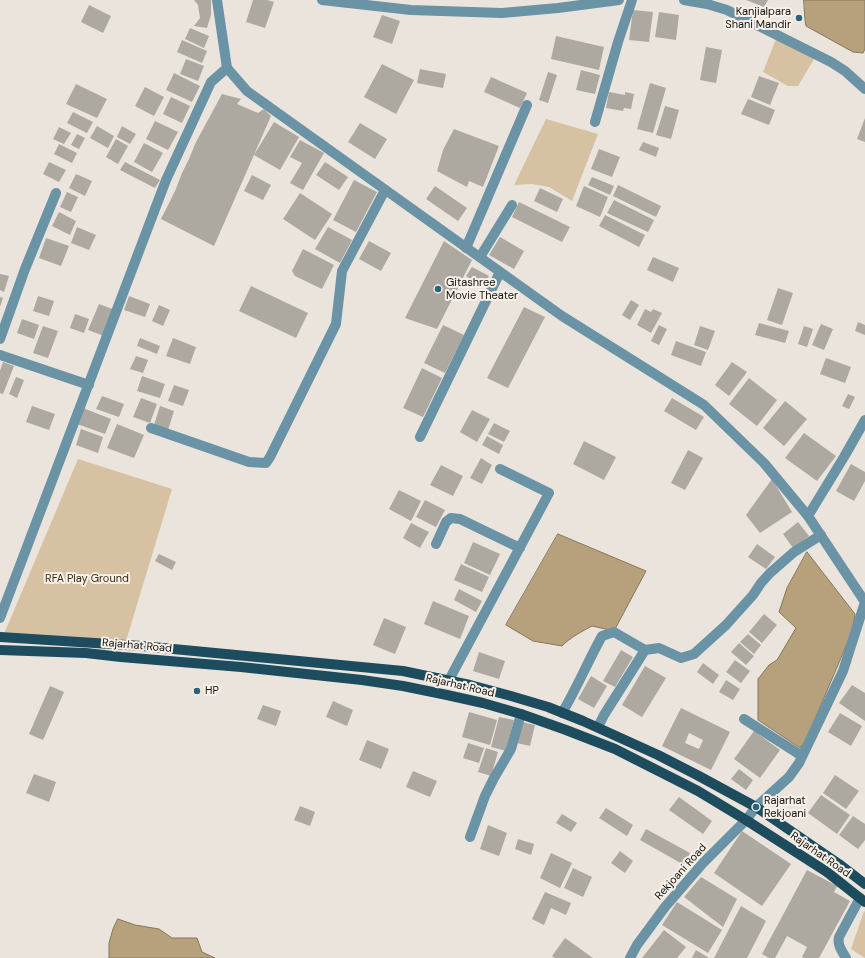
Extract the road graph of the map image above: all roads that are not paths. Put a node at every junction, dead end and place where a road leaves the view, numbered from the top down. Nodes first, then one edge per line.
1 (217, 0) edge
2 (322, 0) edge
3 (619, 0) edge
4 (632, 0) edge
5 (684, 0) edge
6 (227, 68) junction
7 (865, 89) edge
8 (527, 105) dead end
9 (595, 122) dead end
10 (385, 190) junction
11 (56, 193) dead end
12 (512, 205) dead end
13 (466, 248) junction
14 (480, 257) junction
15 (500, 272) junction
16 (0, 339) edge
17 (0, 355) edge
18 (89, 385) junction
19 (865, 420) edge
20 (152, 428) dead end
21 (420, 437) dead end
22 (500, 469) dead end
23 (808, 516) junction
24 (821, 535) junction
25 (436, 544) dead end
26 (520, 548) junction
27 (865, 602) edge
28 (0, 618) edge
29 (0, 637) edge
30 (0, 650) edge
31 (645, 650) junction
32 (449, 680) junction
33 (562, 712) junction
34 (521, 714) junction
35 (744, 719) dead end
36 (598, 727) junction
37 (802, 756) junction
38 (756, 807) junction
39 (746, 820) junction
40 (470, 837) dead end
41 (865, 884) edge
42 (862, 900) edge
43 (630, 958) edge
44 (846, 958) edge

1 - 6 street
2 - 3 street
4 - 9 street
5 - 7 street
6 - 10 street
6 - 18 street
8 - 13 street
10 - 13 street
10 - 20 street
11 - 16 street
12 - 14 street
13 - 14 street
14 - 15 street
15 - 21 street
15 - 23 street
17 - 18 street
18 - 28 street
19 - 23 street
22 - 26 street
23 - 24 street
24 - 27 street
24 - 31 street
25 - 26 street
26 - 32 street
27 - 37 street, Rekjoani Road
29 - 32 main road, Rajarhat Road
30 - 34 main road, Rajarhat Road
31 - 33 street
31 - 36 street
32 - 33 main road, Rajarhat Road
33 - 36 main road, Rajarhat Road
34 - 39 main road, Rajarhat Road
34 - 40 street
35 - 37 street
36 - 38 main road, Rajarhat Road
37 - 38 street, Rekjoani Road
38 - 39 street, Rekjoani Road
38 - 41 main road, Rajarhat Road
39 - 42 main road, Rajarhat Road
39 - 43 street, Rekjoani Road
42 - 44 street

